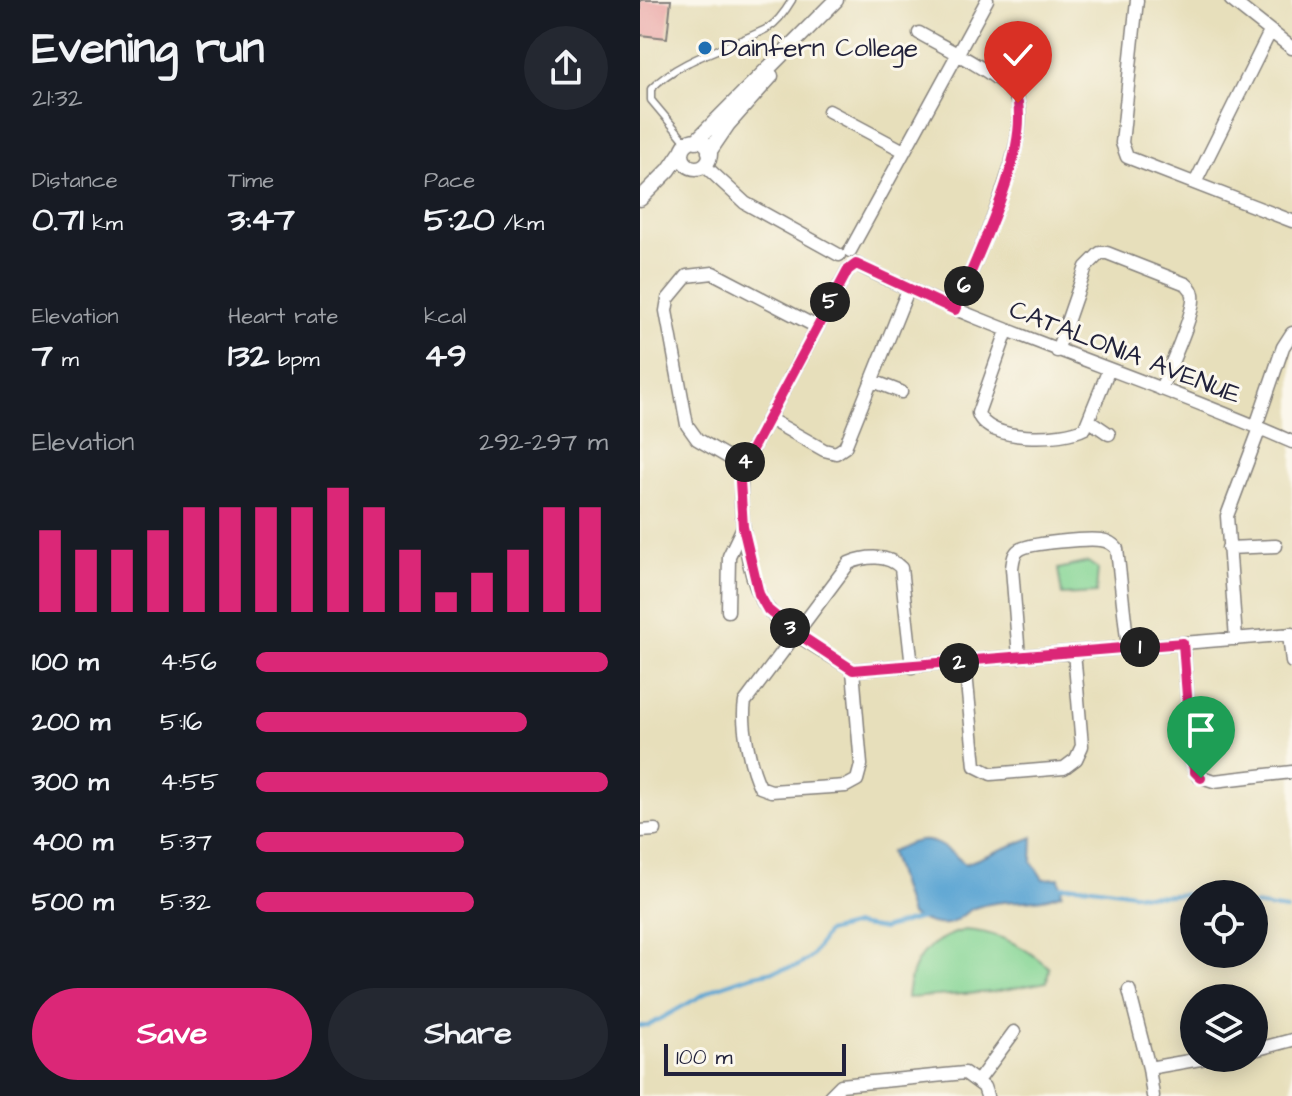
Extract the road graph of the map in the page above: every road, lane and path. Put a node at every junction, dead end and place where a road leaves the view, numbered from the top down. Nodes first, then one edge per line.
1 (792, 0) edge
2 (836, 0) edge
3 (987, 0) edge
4 (1137, 0) edge
5 (1231, 0) edge
6 (1270, 32) junction
7 (919, 33) dead end
8 (800, 38) junction
9 (1292, 48) edge
10 (956, 54) junction
11 (640, 90) edge
12 (650, 94) junction
13 (829, 111) dead end
14 (689, 145) junction
15 (904, 151) junction
16 (701, 161) junction
17 (669, 170) junction
18 (1195, 183) junction
19 (640, 199) edge
20 (1292, 221) edge
21 (844, 253) junction
22 (852, 267) junction
23 (908, 290) junction
24 (955, 310) junction
25 (817, 327) junction
26 (1007, 331) junction
27 (1292, 333) edge
28 (1057, 351) junction
29 (1109, 369) junction
30 (873, 381) junction
31 (1161, 389) junction
32 (901, 392) dead end
33 (769, 419) junction
34 (1090, 421) junction
35 (1258, 427) junction
36 (1109, 434) dead end
37 (1292, 442) edge
38 (743, 466) junction
39 (743, 527) junction
40 (1276, 546) dead end
41 (1228, 548) junction
42 (728, 611) dead end
43 (795, 632) junction
44 (1291, 634) edge
45 (1236, 639) junction
46 (1183, 643) junction
47 (1128, 648) junction
48 (1074, 652) junction
49 (1019, 657) junction
50 (965, 662) junction
51 (1292, 662) edge
52 (912, 667) junction
53 (853, 670) junction
54 (1292, 772) edge
55 (655, 830) dead end
56 (640, 831) edge
57 (1129, 990) dead end
58 (1014, 1032) dead end
59 (1292, 1040) edge
60 (1268, 1046) edge
61 (1180, 1063) edge
62 (1149, 1068) junction
63 (978, 1081) junction
64 (830, 1096) edge
65 (987, 1096) edge
66 (1153, 1096) edge

1 - 12 lane
2 - 8 street
3 - 10 street
4 - 18 street
5 - 6 street
6 - 9 street
6 - 18 street
7 - 10 street
8 - 14 street
8 - 16 street
10 - 15 street
10 - 24 street
11 - 12 lane
12 - 14 lane
13 - 15 street
14 - 16 street
14 - 16 street
14 - 17 street
15 - 21 street
16 - 17 street
16 - 21 street
17 - 19 street
18 - 20 street
21 - 22 street
22 - 23 street, CATALONIA AVENUE
22 - 25 street
23 - 24 street, CATALONIA AVENUE
23 - 30 street
24 - 26 street, CATALONIA AVENUE
25 - 33 street
25 - 38 street
26 - 28 street, CATALONIA AVENUE
26 - 34 street
27 - 35 street
28 - 29 street, CATALONIA AVENUE
28 - 31 street
29 - 31 street, CATALONIA AVENUE
29 - 34 street
30 - 32 street
30 - 33 street
31 - 35 street, CATALONIA AVENUE
33 - 38 street
34 - 36 street
35 - 37 street, CATALONIA AVENUE
35 - 41 street
38 - 39 street
39 - 42 street
39 - 43 street
40 - 41 street
41 - 45 street
43 - 52 street
43 - 53 street
43 - 53 street
44 - 45 street
44 - 51 street
45 - 46 street
46 - 47 street
46 - 54 street
47 - 48 street
47 - 49 street
48 - 49 street
48 - 50 street
49 - 50 street
50 - 52 street
52 - 53 street
55 - 56 street
57 - 62 street
58 - 63 street
59 - 60 street
61 - 62 street
62 - 66 street
63 - 64 street
63 - 65 street

